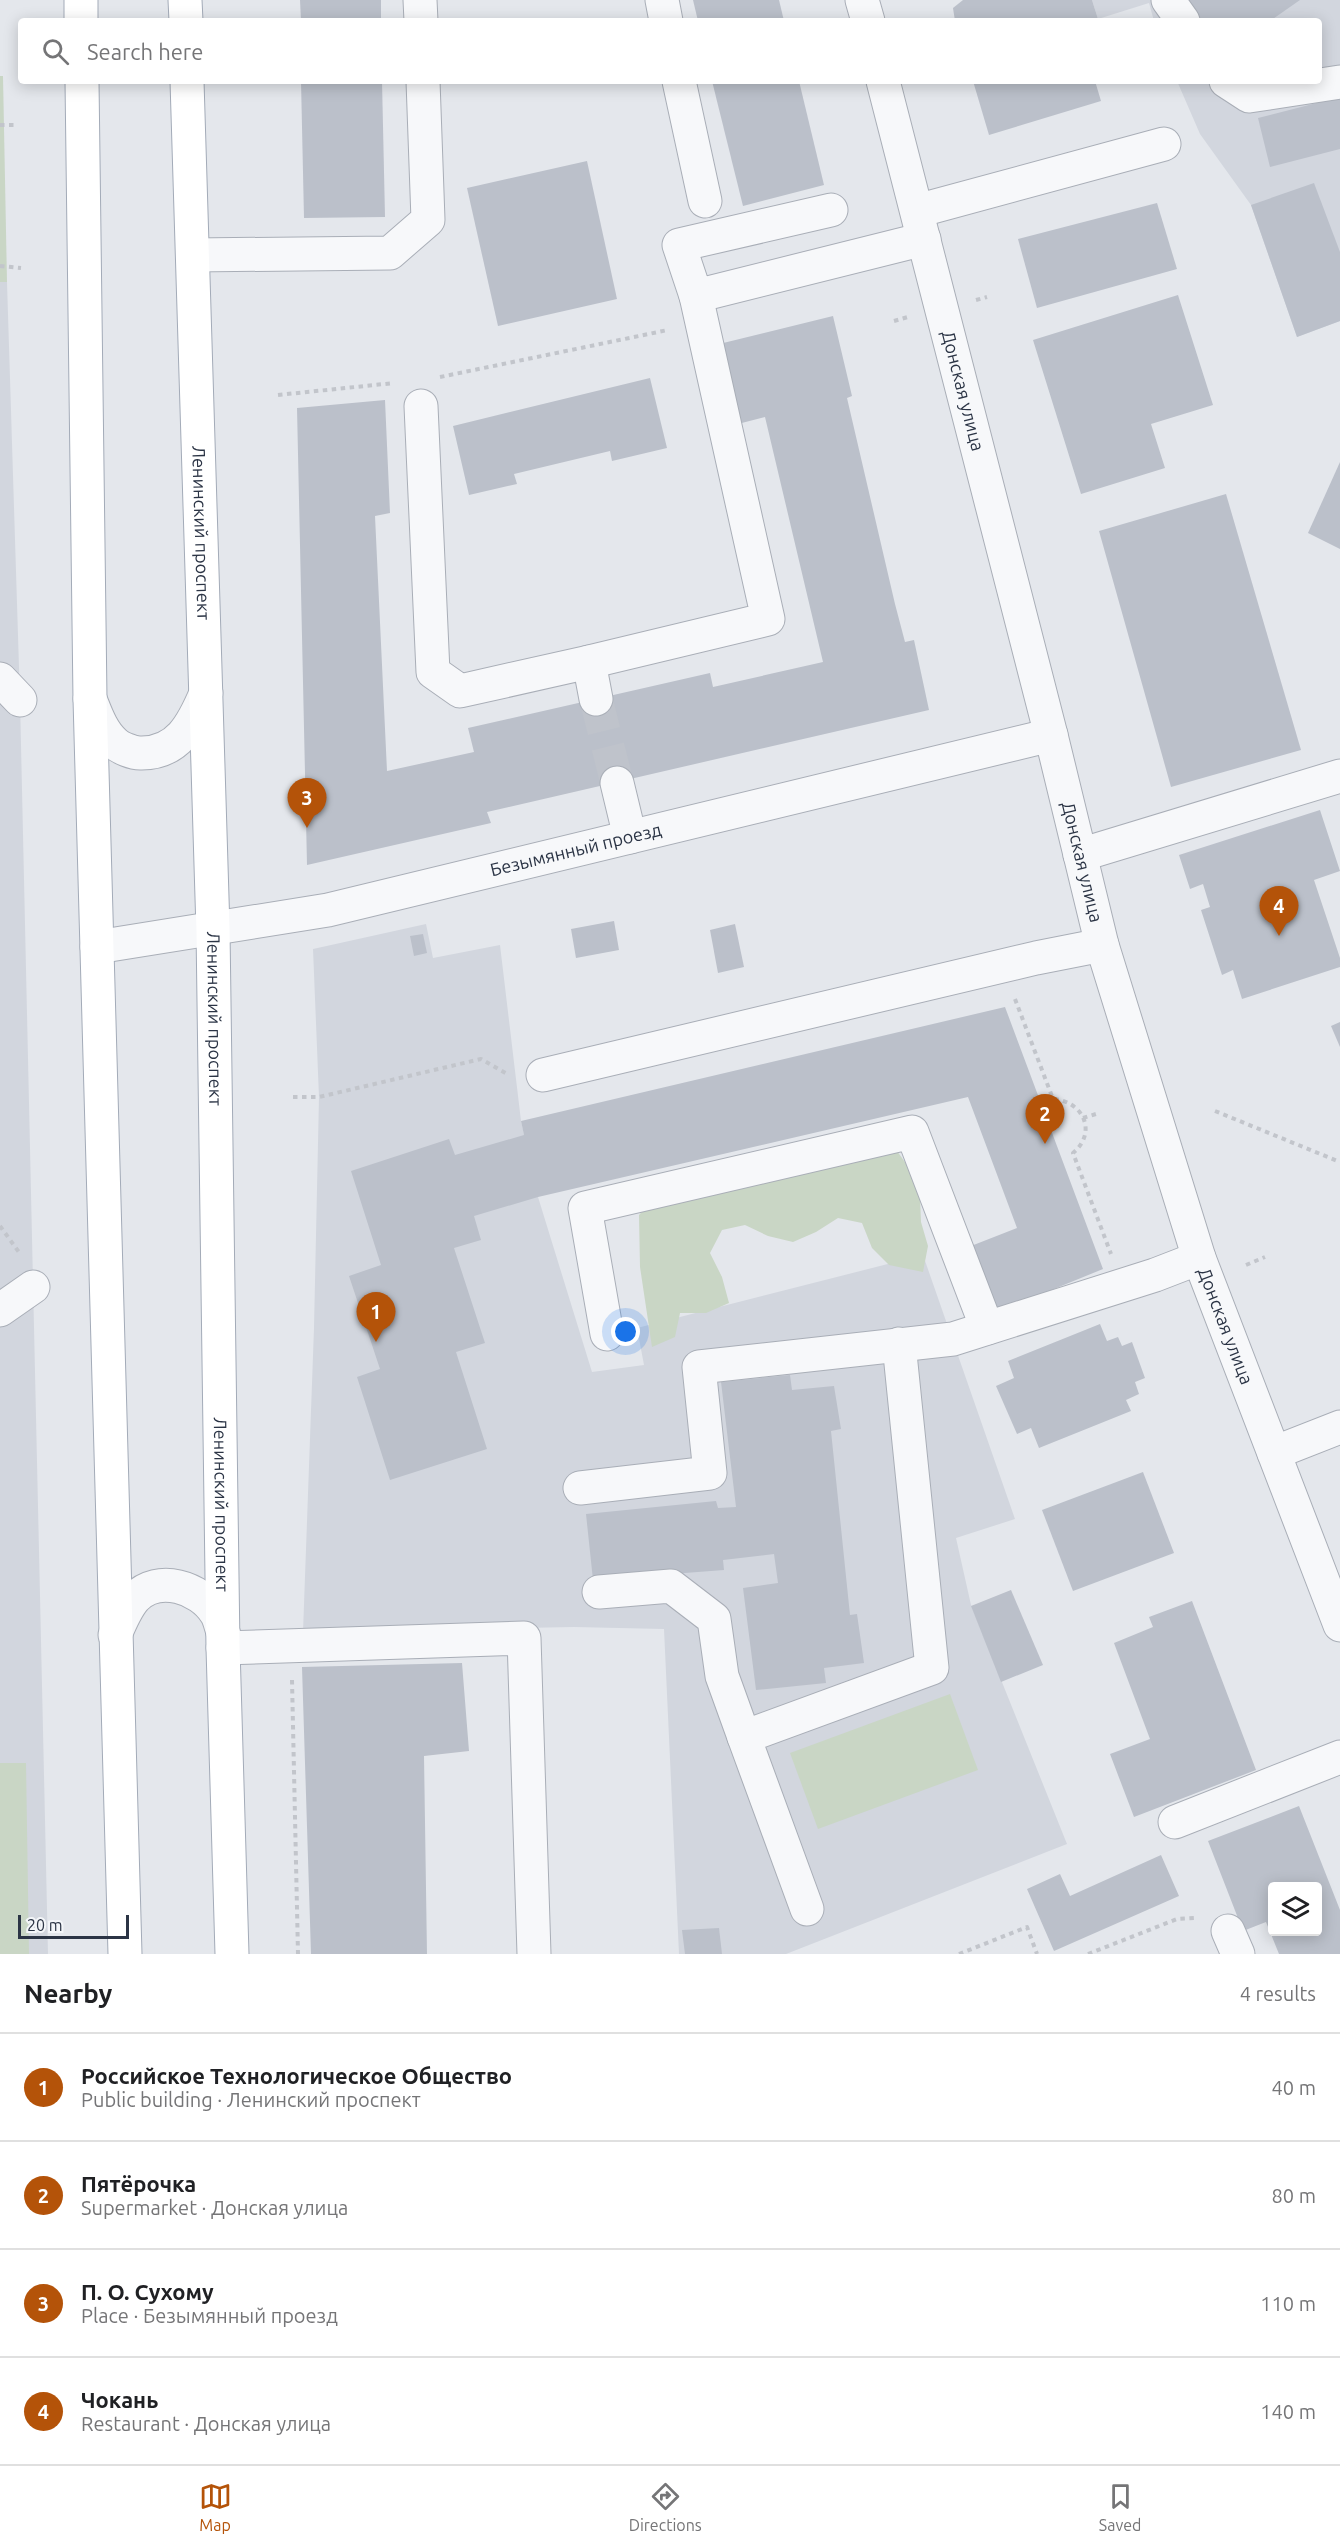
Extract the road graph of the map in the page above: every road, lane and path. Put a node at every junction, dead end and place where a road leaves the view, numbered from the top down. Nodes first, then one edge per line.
1 (81, 0) edge
2 (185, 0) edge
3 (420, 0) edge
4 (662, 0) edge
5 (862, 0) edge
6 (1168, 0) edge
7 (81, 18) edge
8 (186, 18) edge
9 (421, 18) edge
10 (665, 18) edge
11 (867, 18) edge
12 (1181, 18) edge
13 (1340, 82) edge
14 (82, 84) edge
15 (188, 84) edge
16 (423, 84) edge
17 (680, 84) edge
18 (884, 84) edge
19 (1231, 84) edge
20 (0, 125) edge
21 (18, 125) dead end
22 (1164, 144) dead end
23 (705, 201) dead end
24 (831, 210) dead end
25 (921, 225) junction
26 (193, 255) junction
27 (0, 266) edge
28 (21, 268) dead end
29 (699, 309) junction
30 (437, 378) dead end
31 (278, 394) dead end
32 (412, 394) joint
33 (589, 662) junction
34 (206, 693) junction
35 (90, 699) junction
36 (596, 699) tunnel mouth
37 (1051, 735) junction
38 (1340, 776) edge
39 (617, 783) tunnel mouth
40 (630, 837) junction
41 (1080, 855) junction
42 (213, 930) junction
43 (1102, 945) junction
44 (97, 948) junction
45 (1003, 966) junction
46 (529, 1077) joint
47 (293, 1097) dead end
48 (1215, 1111) dead end
49 (1099, 1113) dead end
50 (1083, 1118) junction
51 (1340, 1162) edge
52 (0, 1226) edge
53 (1265, 1257) dead end
54 (1200, 1258) junction
55 (1246, 1265) dead end
56 (28, 1272) joint
57 (1123, 1285) junction
58 (0, 1310) edge
59 (987, 1328) junction
60 (607, 1334) dead end
61 (899, 1344) junction
62 (1340, 1427) edge
63 (1274, 1453) junction
64 (580, 1488) dead end
65 (599, 1592) dead end
66 (1340, 1625) edge
67 (115, 1635) junction
68 (224, 1642) junction
69 (292, 1646) junction
70 (744, 1737) junction
71 (1340, 1757) edge
72 (1175, 1822) dead end
73 (807, 1909) dead end
74 (1233, 1942) edge
75 (125, 1954) edge
76 (232, 1954) edge
77 (298, 1954) edge
78 (534, 1954) edge
79 (959, 1954) edge
80 (1037, 1954) edge
81 (1088, 1954) edge

1 - 7 main road
2 - 8 main road
3 - 9 street
4 - 10 street
5 - 11 street
6 - 12 street
13 - 19 street
14 - 35 main road
15 - 26 main road, Ленинский проспект
16 - 26 street
17 - 23 street
18 - 25 street, Донская улица
20 - 21 path
22 - 25 street
24 - 29 street
25 - 29 street
25 - 37 street, Донская улица
26 - 34 main road, Ленинский проспект
27 - 28 path
29 - 30 path
29 - 33 street
31 - 32 path
32 - 33 street
33 - 36 street
34 - 35 street
34 - 42 main road, Ленинский проспект
35 - 44 main road
37 - 40 street, Безымянный проезд
37 - 41 street, Донская улица
38 - 41 street
39 - 40 street
40 - 42 street, Безымянный проезд
41 - 43 street, Донская улица
42 - 44 street, Безымянный проезд
42 - 68 main road, Ленинский проспект
43 - 45 street
43 - 54 street, Донская улица
44 - 67 main road
45 - 46 street
45 - 50 path
46 - 47 path
48 - 51 path
49 - 50 path
50 - 57 path
52 - 56 path
53 - 55 path
54 - 57 street
54 - 63 street, Донская улица
56 - 58 street
57 - 59 street
59 - 60 street
59 - 61 street
61 - 64 street
61 - 70 street
62 - 63 street
63 - 66 street, Донская улица
65 - 70 street
67 - 68 street
67 - 75 main road
68 - 69 street
68 - 76 main road, Ленинский проспект
69 - 77 path
69 - 78 street
70 - 73 street
71 - 72 street
74 - 81 path
79 - 80 path

